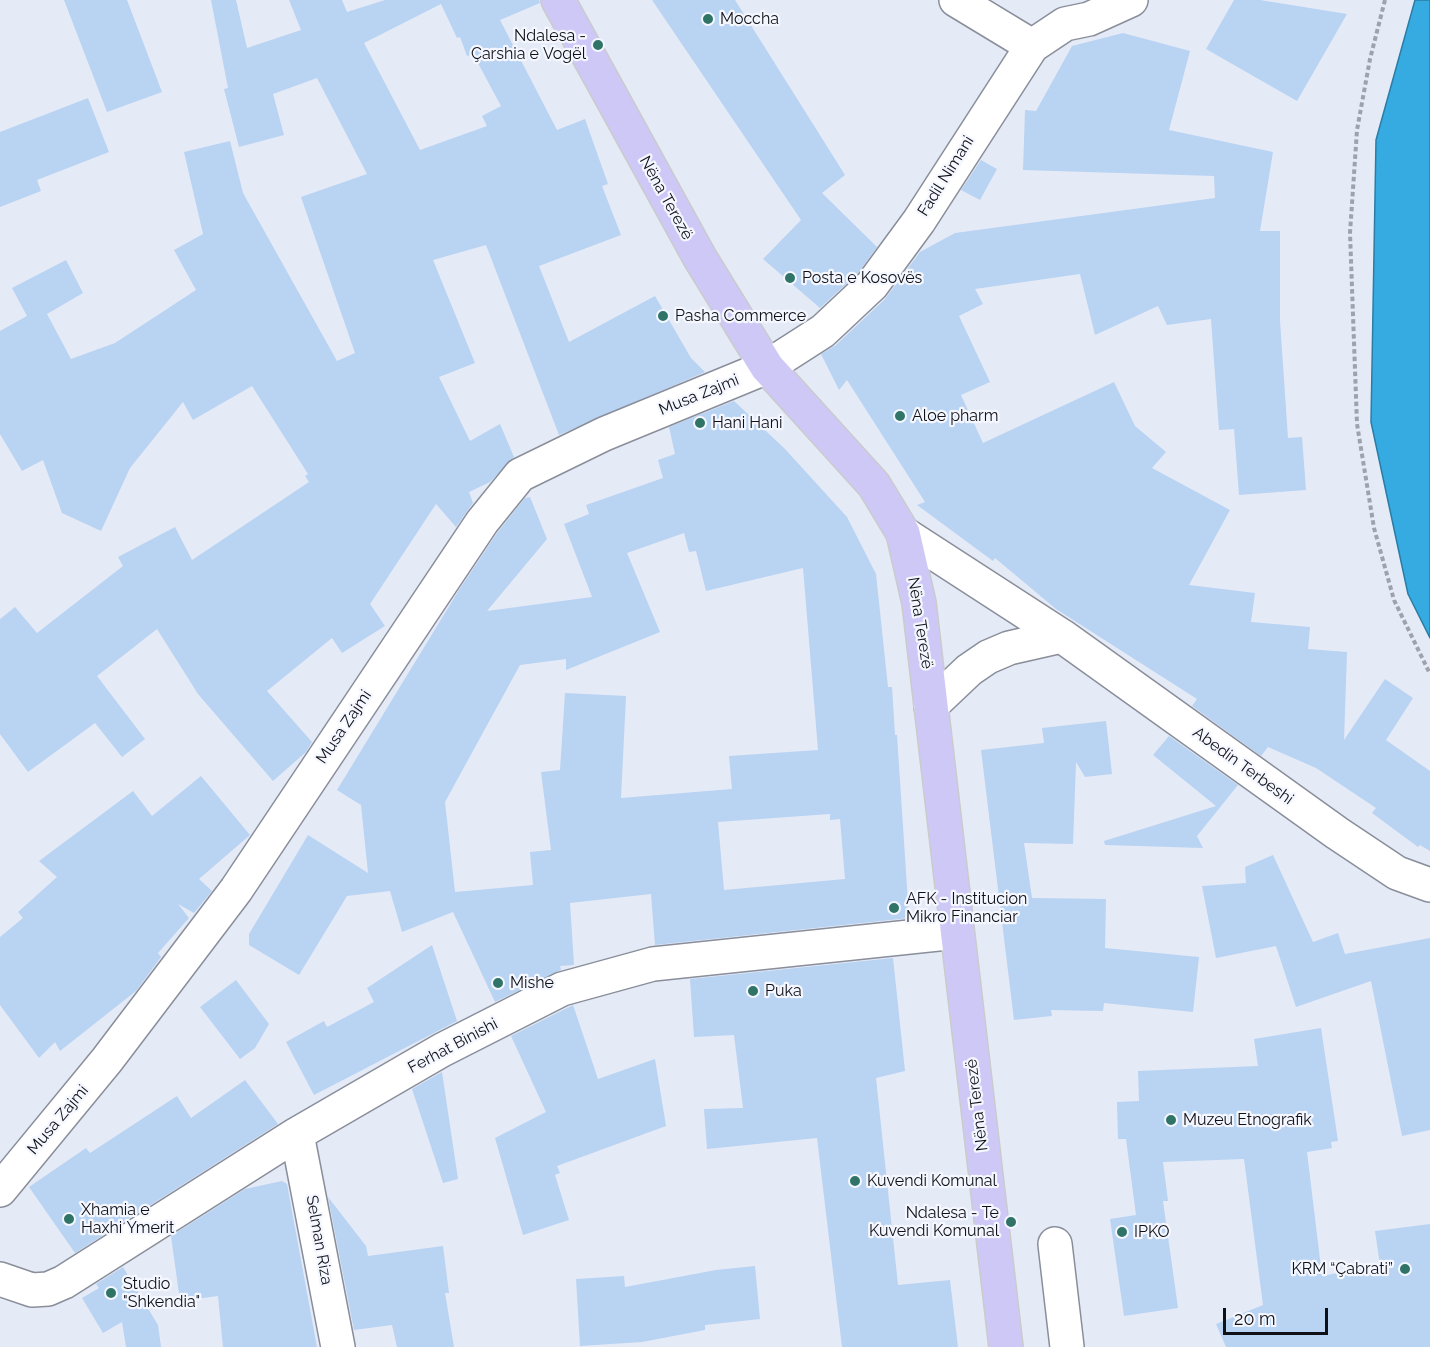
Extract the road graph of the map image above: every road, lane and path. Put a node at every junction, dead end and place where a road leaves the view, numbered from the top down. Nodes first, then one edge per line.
1 (558, 0) edge
2 (956, 0) edge
3 (1131, 0) edge
4 (1385, 0) edge
5 (1032, 46) junction
6 (767, 367) junction
7 (903, 533) junction
8 (1062, 636) junction
9 (1430, 674) edge
10 (931, 706) junction
11 (1430, 885) edge
12 (957, 932) junction
13 (297, 1134) junction
14 (0, 1190) edge
15 (1054, 1244) dead end
16 (0, 1279) edge
17 (338, 1347) edge
18 (1006, 1347) edge
19 (1067, 1347) edge

1 - 6 main road, Nëna Terezë
2 - 5 street
3 - 5 street, Fadil Nimani
4 - 9 path
5 - 6 street, Fadil Nimani
6 - 7 main road, Nëna Terezë
6 - 14 street, Musa Zajmi
7 - 8 street, Abedin Terbeshi
7 - 10 main road, Nëna Terezë
8 - 10 street
8 - 11 street, Abedin Terbeshi
10 - 12 main road, Nëna Terezë
12 - 13 street, Ferhat Binishi
12 - 18 main road, Nëna Terezë
13 - 16 street, Ferhat Binishi
13 - 17 street, Selman Riza
15 - 19 street

